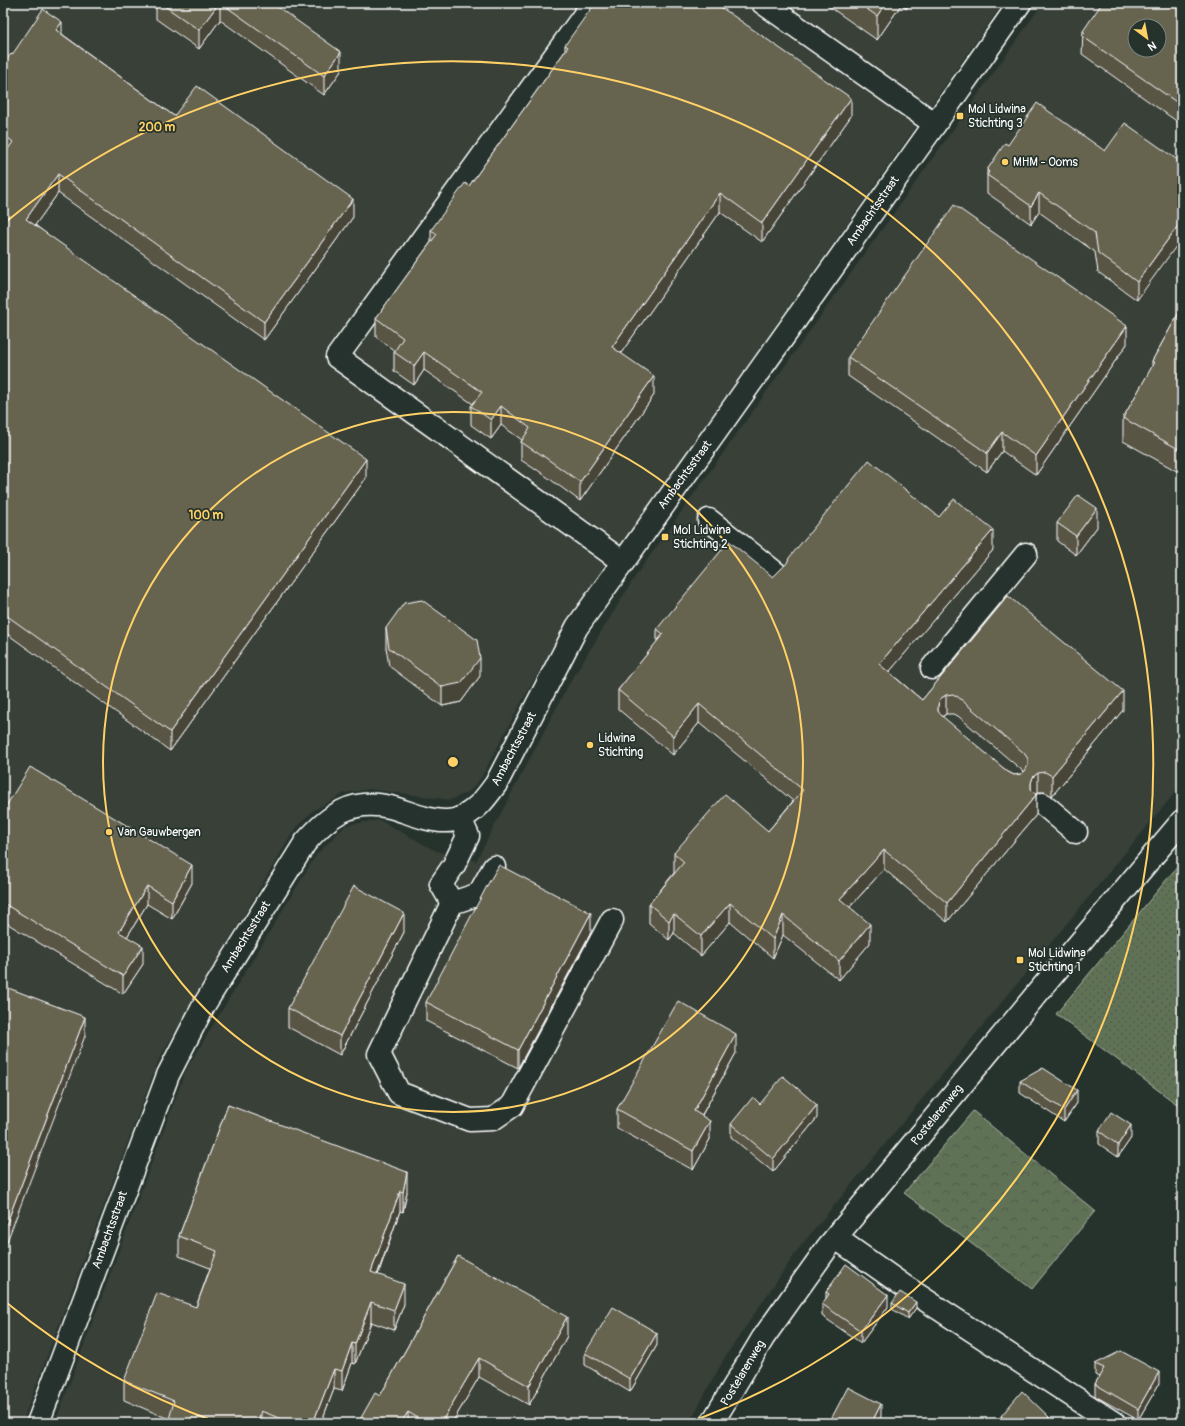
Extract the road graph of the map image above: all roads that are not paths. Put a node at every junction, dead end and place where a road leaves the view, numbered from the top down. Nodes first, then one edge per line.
1 (593, 3) edge
2 (764, 3) edge
3 (1020, 3) edge
4 (935, 124) junction
5 (709, 520) dead end
6 (1026, 554) dead end
7 (623, 562) junction
8 (777, 574) edge
9 (932, 668) dead end
10 (1043, 804) dead end
11 (460, 818) junction
12 (1182, 821) edge
13 (1076, 832) dead end
14 (494, 867) dead end
15 (452, 903) junction
16 (612, 920) dead end
17 (836, 1238) junction
18 (38, 1423) edge
19 (712, 1423) edge
20 (1114, 1423) edge

1 - 7 street
2 - 4 street
3 - 4 street, Ambachtsstraat
4 - 7 street, Ambachtsstraat
5 - 8 street
6 - 9 street
7 - 11 street, Ambachtsstraat
10 - 13 street
11 - 15 street
11 - 18 street, Ambachtsstraat
12 - 17 street, Postelarenweg
14 - 15 street
15 - 16 street
17 - 19 street, Postelarenweg
17 - 20 street

